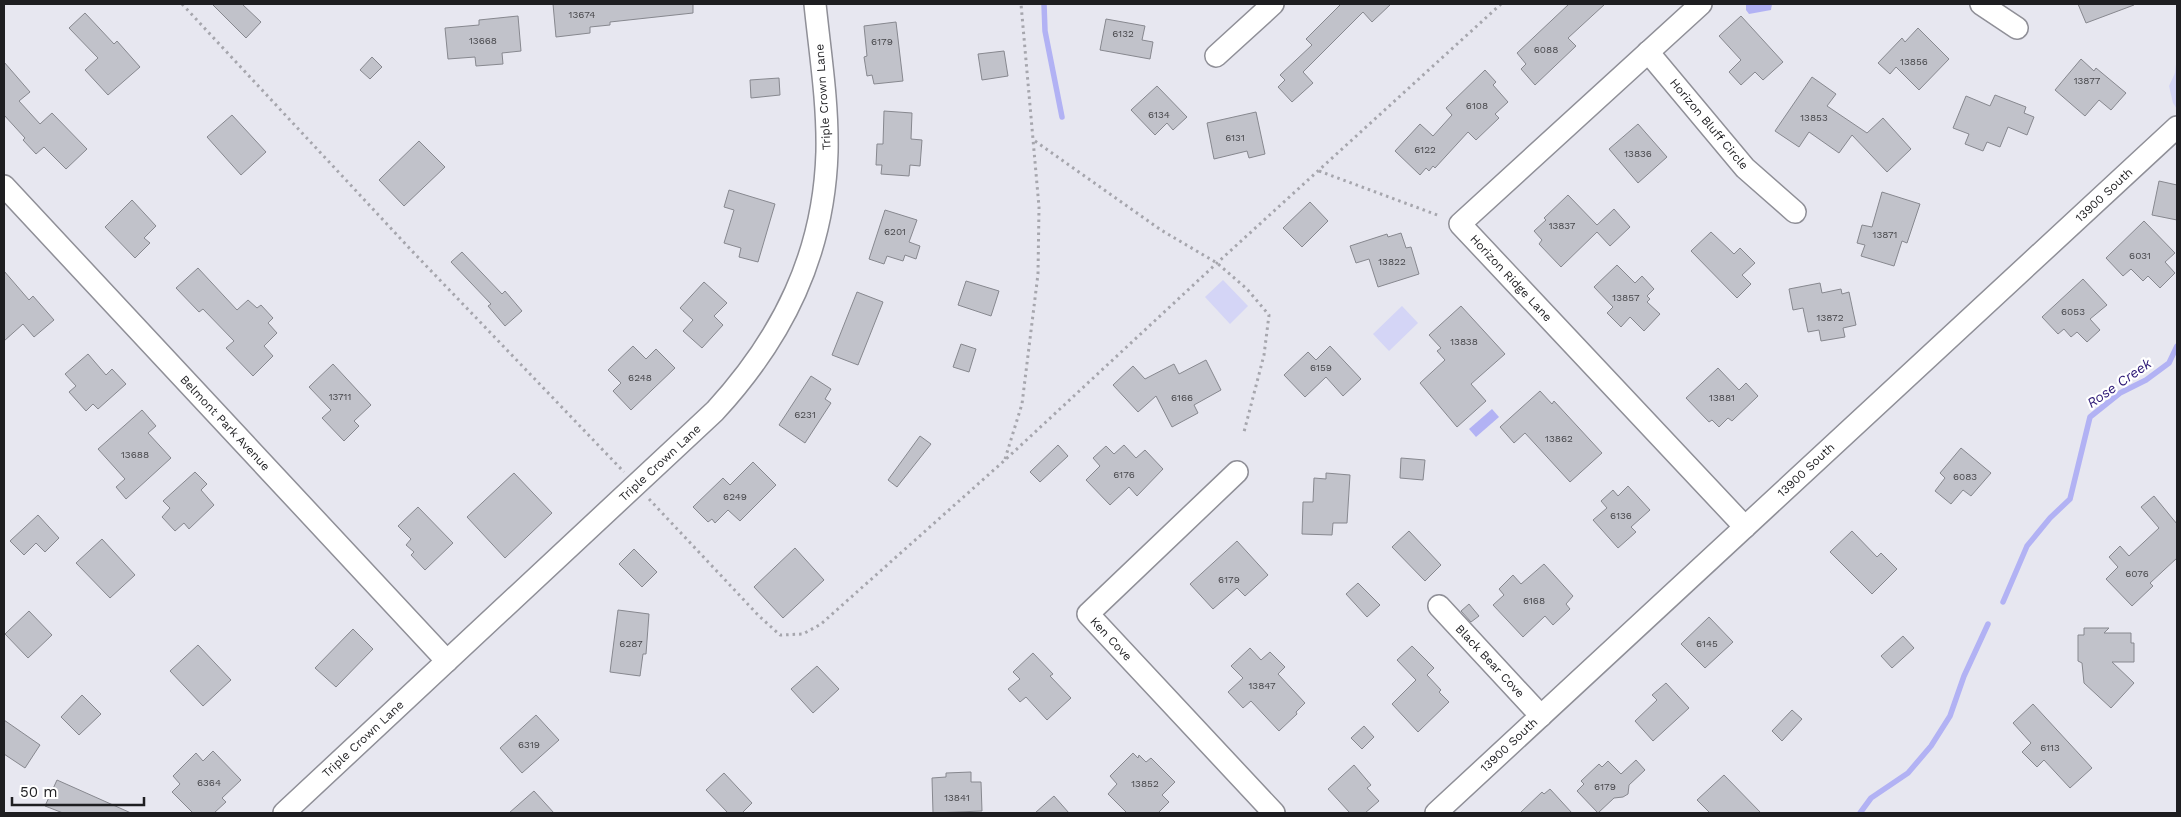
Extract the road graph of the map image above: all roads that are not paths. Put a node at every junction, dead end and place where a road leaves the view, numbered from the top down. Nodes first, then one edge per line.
1 (815, 4) edge
2 (1273, 4) edge
3 (1701, 4) edge
4 (1981, 4) edge
5 (2017, 28) dead end
6 (1648, 52) junction
7 (1216, 56) dead end
8 (2177, 127) edge
9 (4, 186) edge
10 (1795, 212) dead end
11 (1237, 472) dead end
12 (1744, 527) junction
13 (1439, 606) dead end
14 (446, 661) junction
15 (1541, 716) junction
16 (284, 813) edge
17 (1274, 813) edge
18 (1436, 813) edge

1 - 14 street, Triple Crown Lane
2 - 7 street
3 - 6 street, Horizon Ridge Lane
4 - 5 street
6 - 10 street, Horizon Bluff Circle
6 - 12 street, Horizon Ridge Lane
8 - 12 street, 13900 South
9 - 14 street, Belmont Park Avenue
11 - 17 street, Ken Cove
12 - 15 street, 13900 South
13 - 15 street, Black Bear Cove
14 - 16 street, Triple Crown Lane
15 - 18 street, 13900 South

